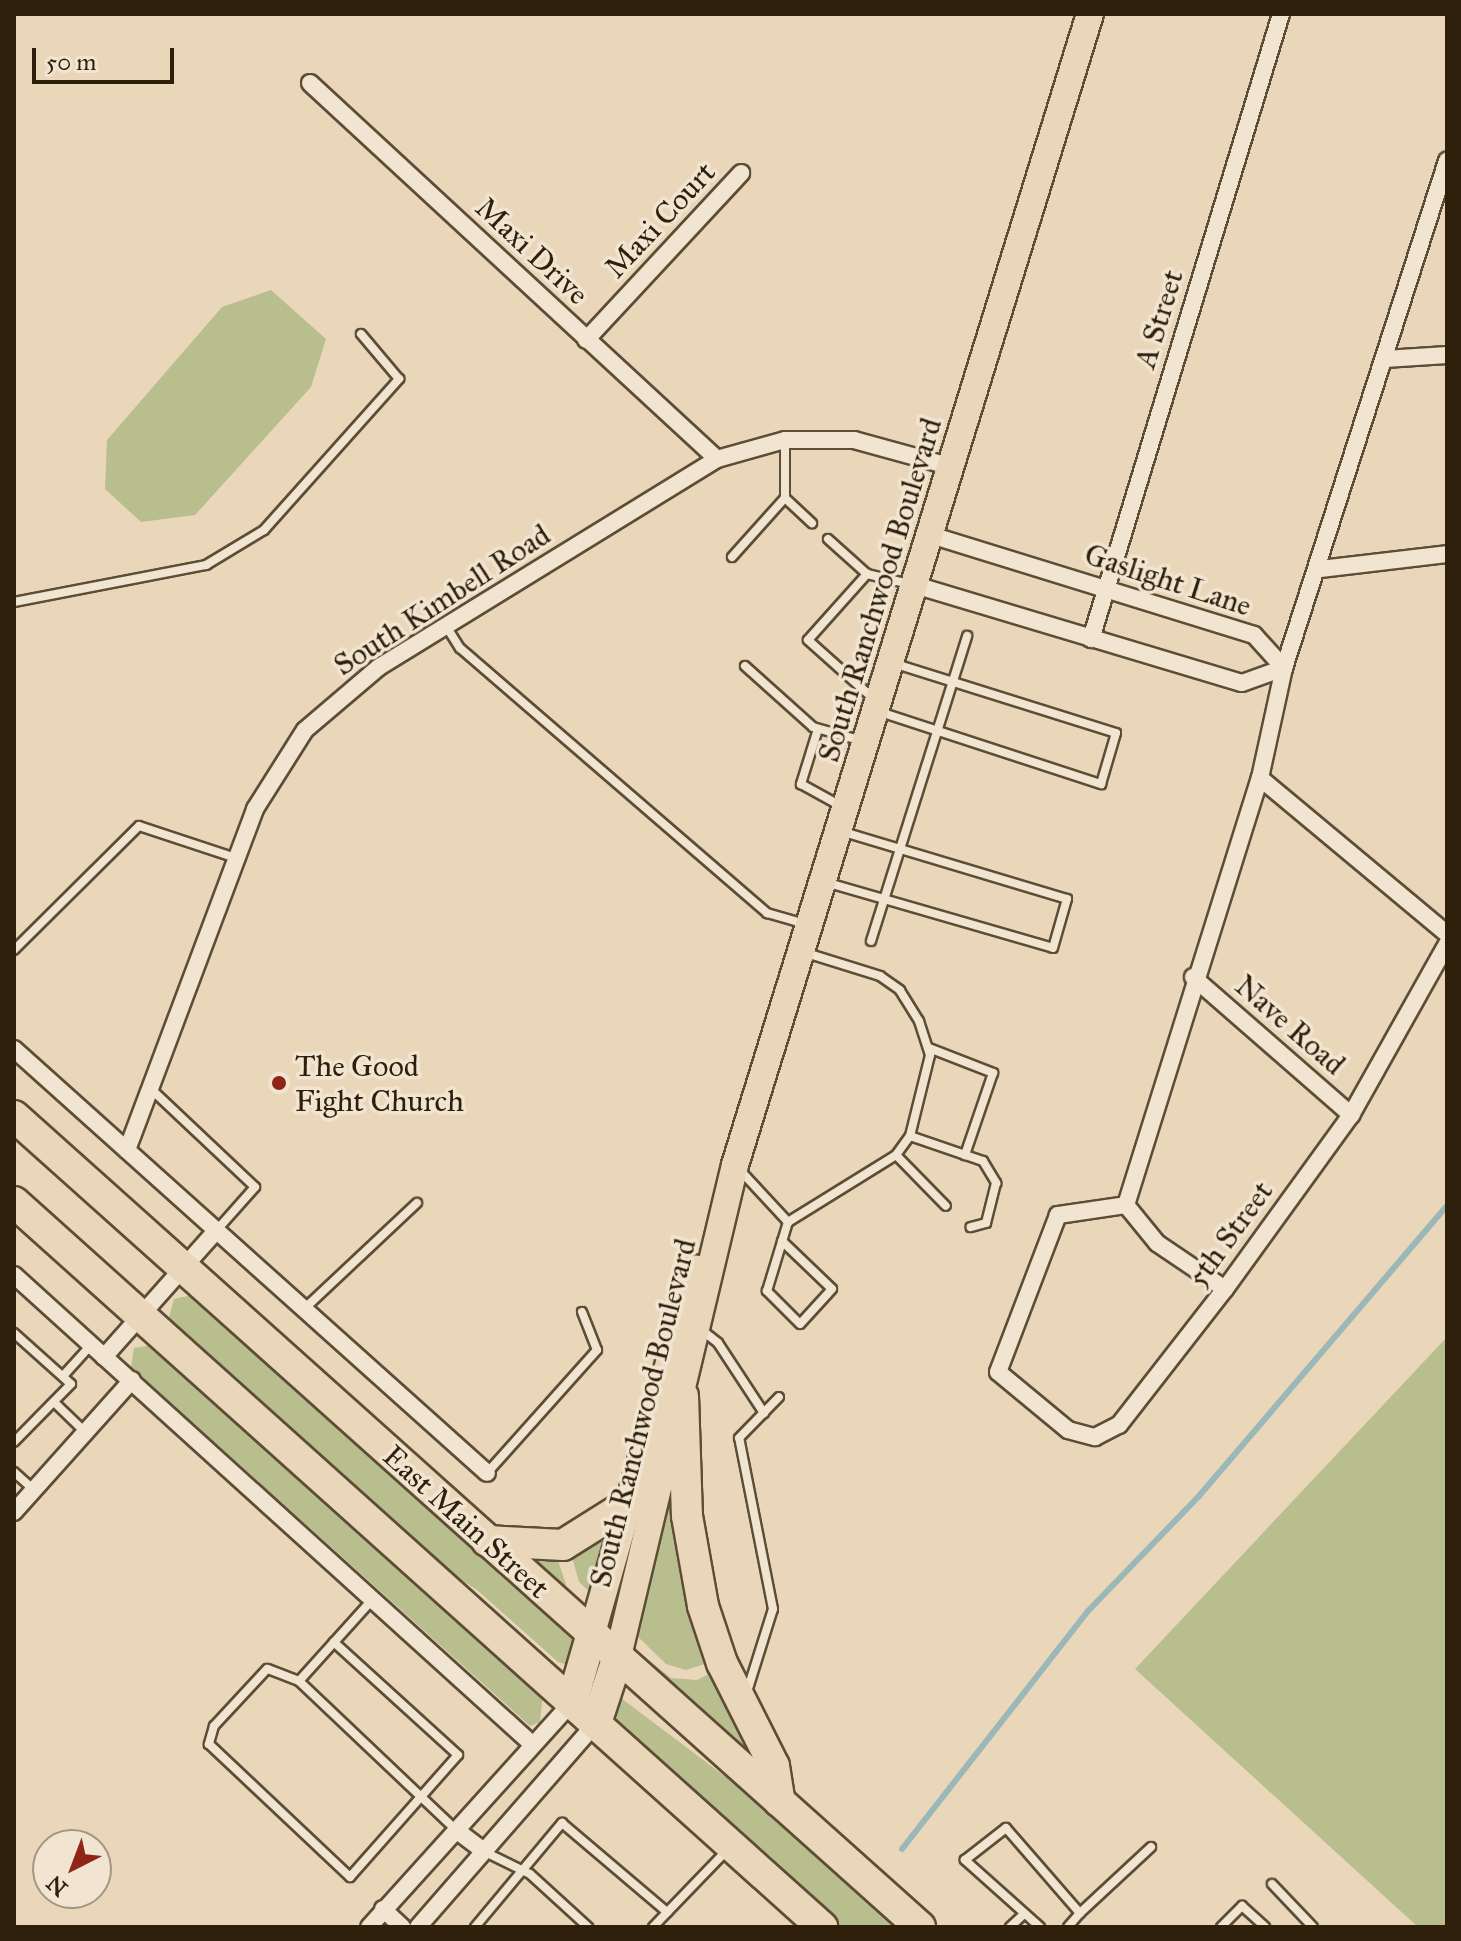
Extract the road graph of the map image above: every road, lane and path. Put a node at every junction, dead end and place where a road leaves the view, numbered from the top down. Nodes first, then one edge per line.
1 (1090, 14) edge
2 (1281, 14) edge
3 (310, 83) dead end
4 (1447, 161) edge
5 (741, 173) dead end
6 (361, 334) dead end
7 (586, 340) junction
8 (1447, 355) edge
9 (1385, 359) junction
10 (785, 440) junction
11 (717, 459) junction
12 (952, 467) junction
13 (785, 498) junction
14 (812, 523) dead end
15 (931, 535) junction
16 (828, 539) dead end
17 (1447, 554) edge
18 (732, 557) dead end
19 (1320, 569) junction
20 (867, 574) junction
21 (915, 585) junction
22 (1107, 588) junction
23 (14, 602) edge
24 (446, 626) junction
25 (967, 636) dead end
26 (1091, 639) junction
27 (891, 663) junction
28 (745, 666) dead end
29 (1284, 668) junction
30 (954, 682) junction
31 (878, 707) junction
32 (818, 729) junction
33 (940, 732) junction
34 (867, 742) junction
35 (1260, 778) junction
36 (843, 820) junction
37 (903, 850) junction
38 (237, 858) junction
39 (824, 881) junction
40 (886, 899) junction
41 (810, 926) junction
42 (1447, 934) edge
43 (871, 941) dead end
44 (16, 944) edge
45 (1447, 944) edge
46 (802, 951) junction
47 (1193, 977) junction
48 (929, 1048) junction
49 (14, 1049) edge
50 (151, 1089) junction
51 (1351, 1115) junction
52 (14, 1116) edge
53 (910, 1136) junction
54 (127, 1150) junction
55 (896, 1155) junction
56 (965, 1155) junction
57 (733, 1174) junction
58 (14, 1202) edge
59 (417, 1203) dead end
60 (1126, 1205) junction
61 (946, 1206) dead end
62 (788, 1222) junction
63 (971, 1227) dead end
64 (215, 1232) junction
65 (782, 1241) junction
66 (182, 1267) junction
67 (17, 1285) edge
68 (1225, 1289) junction
69 (303, 1310) junction
70 (582, 1312) dead end
71 (140, 1316) junction
72 (698, 1327) junction
73 (14, 1333) edge
74 (91, 1345) junction
75 (104, 1357) junction
76 (63, 1376) junction
77 (132, 1380) junction
78 (683, 1396) junction
79 (779, 1397) dead end
80 (54, 1402) junction
81 (764, 1413) junction
82 (85, 1432) junction
83 (14, 1442) edge
84 (14, 1472) edge
85 (487, 1473) joint
86 (34, 1490) junction
87 (622, 1508) junction
88 (14, 1512) edge
89 (487, 1541) junction
90 (373, 1599) junction
91 (592, 1633) junction
92 (334, 1642) junction
93 (618, 1656) junction
94 (299, 1681) junction
95 (572, 1702) junction
96 (741, 1703) junction
97 (596, 1723) junction
98 (533, 1745) junction
99 (421, 1800) junction
100 (780, 1802) junction
101 (456, 1830) junction
102 (732, 1846) junction
103 (1151, 1847) dead end
104 (484, 1851) junction
105 (517, 1871) junction
106 (1272, 1884) dead end
107 (383, 1909) junction
108 (667, 1912) junction
109 (1080, 1913) junction
110 (1022, 1916) junction
111 (369, 1927) edge
112 (402, 1927) edge
113 (418, 1927) edge
114 (475, 1927) edge
115 (588, 1927) edge
116 (653, 1927) edge
117 (822, 1927) edge
118 (920, 1927) edge
119 (1010, 1927) edge
120 (1040, 1927) edge
121 (1068, 1927) edge
122 (1221, 1927) edge
123 (1265, 1927) edge
124 (1313, 1927) edge

1 - 12 main road, South Ranchwood Boulevard
2 - 22 street, A Street
3 - 7 street, Maxi Drive
4 - 9 street
5 - 7 street, Maxi Court
6 - 23 lane
7 - 11 street, Maxi Drive
8 - 9 street
9 - 19 street
10 - 11 street, South Kimbell Road
10 - 12 street, South Kimbell Road
10 - 13 lane
11 - 24 street, South Kimbell Road
12 - 15 main road, South Ranchwood Boulevard
13 - 14 lane
13 - 18 lane
15 - 21 main road, South Ranchwood Boulevard
15 - 22 street, Gaslight Lane
16 - 20 lane
17 - 19 street
19 - 29 street
20 - 21 lane
20 - 31 lane
21 - 26 street
21 - 27 main road, South Ranchwood Boulevard
22 - 26 street, A Street
22 - 29 street, Gaslight Lane
24 - 38 street, South Kimbell Road
24 - 41 lane
25 - 30 lane
26 - 29 street
27 - 30 lane
27 - 31 main road, South Ranchwood Boulevard
28 - 32 lane
29 - 35 street
30 - 33 lane
30 - 33 lane
31 - 33 lane
31 - 34 main road, South Ranchwood Boulevard
32 - 34 lane
32 - 36 lane
33 - 37 lane
34 - 36 main road, South Ranchwood Boulevard
35 - 42 street
35 - 47 street
36 - 37 lane
36 - 39 main road, South Ranchwood Boulevard
37 - 40 lane
37 - 40 lane
38 - 44 lane
38 - 50 street, South Kimbell Road
39 - 40 lane
39 - 41 main road, South Ranchwood Boulevard
40 - 43 lane
41 - 46 main road, South Ranchwood Boulevard
45 - 51 street, 5th Street
46 - 48 lane
46 - 57 main road, South Ranchwood Boulevard
47 - 51 street, Nave Road
47 - 60 street
48 - 53 lane
48 - 56 lane
49 - 54 street, East Main Street
50 - 54 street, South Kimbell Road
50 - 64 lane
51 - 68 street, 5th Street
52 - 66 highway, East Main Street
53 - 55 lane
53 - 56 lane
54 - 64 street, East Main Street
55 - 61 lane
55 - 62 lane
56 - 63 lane
57 - 62 lane
57 - 72 main road, South Ranchwood Boulevard
57 - 87 main road, South Ranchwood Boulevard
58 - 71 highway
59 - 69 lane
60 - 68 street
60 - 68 street, 5th Street
62 - 65 lane
64 - 66 street
64 - 69 street, East Main Street
65 - 65 lane
66 - 71 street
66 - 89 highway, East Main Street
67 - 74 street
69 - 85 street, East Main Street
70 - 85 lane
71 - 75 street
71 - 95 highway
72 - 78 main road, South Ranchwood Boulevard
72 - 81 lane
73 - 76 lane
74 - 75 street
74 - 76 lane
75 - 77 street
76 - 80 lane
77 - 82 street
77 - 90 street
78 - 93 main road, South Ranchwood Boulevard
78 - 96 highway
79 - 81 lane
80 - 82 lane
80 - 83 lane
81 - 96 lane
82 - 86 street
84 - 86 lane
86 - 88 street
87 - 89 highway
87 - 91 main road, South Ranchwood Boulevard
89 - 91 highway, East Main Street
90 - 92 lane
90 - 98 street
91 - 93 highway, East Main Street
91 - 95 highway
92 - 94 lane
92 - 99 lane
93 - 97 highway
93 - 100 highway, East Main Street
94 - 99 lane
94 - 99 lane
95 - 97 highway
95 - 98 street
96 - 100 highway
97 - 102 highway
97 - 104 street
98 - 101 street
99 - 101 lane
100 - 118 highway, East Main Street
101 - 104 street
101 - 107 street
102 - 108 lane
102 - 117 highway
103 - 109 lane
104 - 105 lane
104 - 113 street
105 - 108 lane
105 - 114 lane
105 - 115 lane
106 - 124 lane
107 - 111 street
107 - 112 street
108 - 116 lane
109 - 110 lane
109 - 121 lane
110 - 119 lane
110 - 120 lane
122 - 123 lane

